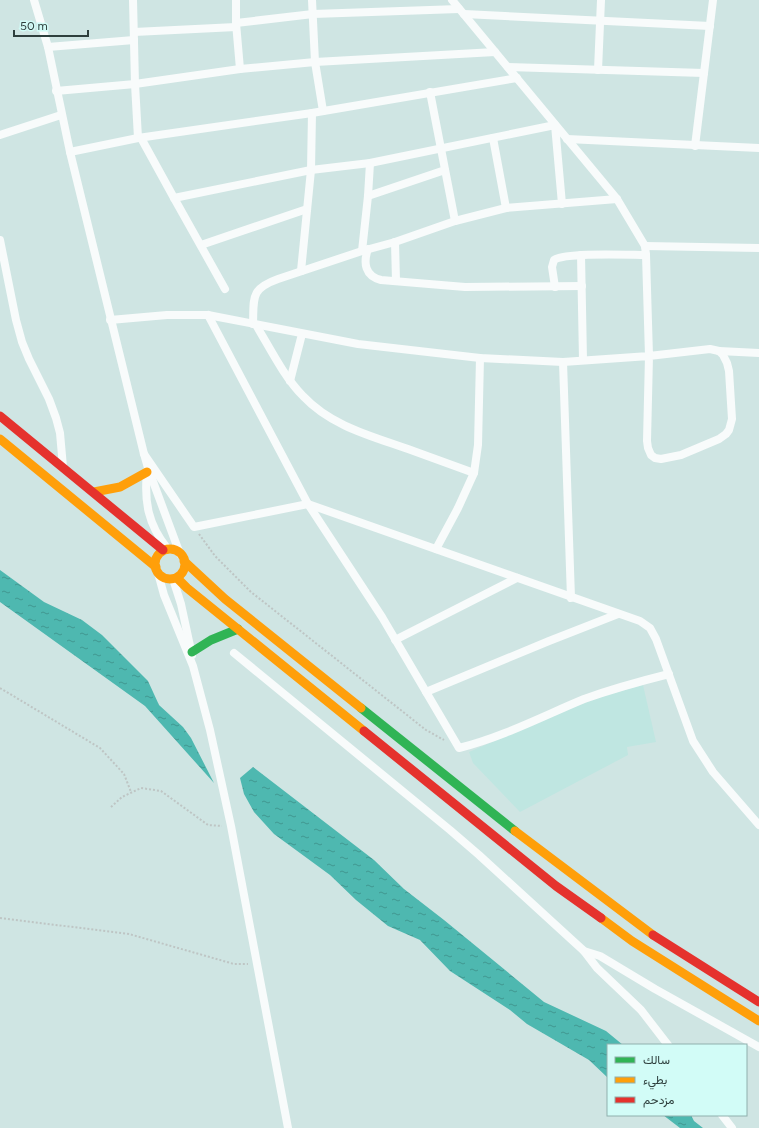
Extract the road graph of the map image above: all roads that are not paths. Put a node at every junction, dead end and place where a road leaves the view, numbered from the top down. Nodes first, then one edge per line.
1 (34, 0) edge
2 (133, 0) edge
3 (236, 0) edge
4 (312, 0) edge
5 (452, 0) edge
6 (600, 0) edge
7 (713, 0) edge
8 (462, 11) junction
9 (313, 14) junction
10 (600, 20) junction
11 (236, 25) junction
12 (710, 26) junction
13 (134, 36) junction
14 (48, 47) junction
15 (495, 52) junction
16 (315, 62) junction
17 (508, 67) junction
18 (240, 69) junction
19 (598, 70) junction
20 (704, 73) junction
21 (517, 78) junction
22 (135, 84) junction
23 (56, 91) junction
24 (430, 92) junction
25 (323, 111) junction
26 (312, 113) junction
27 (61, 115) junction
28 (555, 125) junction
29 (0, 135) edge
30 (140, 138) junction
31 (493, 138) junction
32 (567, 139) junction
33 (695, 146) junction
34 (759, 148) edge
35 (441, 149) junction
36 (70, 152) junction
37 (370, 163) junction
38 (311, 170) junction
39 (445, 170) junction
40 (368, 196) junction
41 (174, 198) junction
42 (617, 199) junction
43 (562, 204) junction
44 (506, 208) junction
45 (307, 209) junction
46 (455, 221) junction
47 (0, 240) edge
48 (395, 242) junction
49 (201, 245) junction
50 (759, 248) edge
51 (365, 250) junction
52 (646, 250) junction
53 (581, 255) junction
54 (301, 271) junction
55 (396, 281) junction
56 (582, 286) junction
57 (555, 287) junction
58 (225, 289) dead end
59 (208, 315) junction
60 (110, 320) junction
61 (254, 324) junction
62 (302, 334) junction
63 (719, 352) junction
64 (759, 353) edge
65 (648, 356) junction
66 (480, 358) junction
67 (583, 360) junction
68 (563, 362) junction
69 (290, 381) junction
70 (0, 416) edge
71 (0, 439) edge
72 (144, 454) junction
73 (63, 467) junction
74 (148, 470) junction
75 (474, 473) junction
76 (94, 492) junction
77 (308, 504) junction
78 (436, 549) junction
79 (166, 550) junction
80 (182, 558) junction
81 (157, 570) junction
82 (175, 578) junction
83 (517, 578) junction
84 (571, 598) junction
85 (618, 614) junction
86 (238, 629) junction
87 (395, 640) junction
88 (192, 652) junction
89 (234, 653) dead end
90 (193, 666) junction
91 (669, 674) junction
92 (426, 692) junction
93 (759, 825) edge
94 (584, 951) junction
95 (759, 1002) edge
96 (759, 1021) edge
97 (667, 1044) edge
98 (759, 1047) edge
99 (723, 1116) edge
100 (288, 1128) edge
101 (732, 1128) edge

1 - 14 street
2 - 13 street
3 - 11 street
4 - 9 street
5 - 8 street
6 - 10 street
7 - 12 street
8 - 9 street
8 - 10 street
8 - 15 street
9 - 11 street
9 - 16 street
10 - 12 street
10 - 19 street
11 - 13 street
11 - 18 street
12 - 20 street
13 - 14 street
13 - 22 street
14 - 23 street
15 - 16 street
15 - 17 street
16 - 18 street
16 - 25 street
17 - 19 street
17 - 21 street
18 - 22 street
19 - 20 street
20 - 33 street
21 - 24 street
21 - 28 street
22 - 23 street
22 - 30 street
23 - 27 street
24 - 25 street
24 - 35 street
25 - 26 street
26 - 30 street
26 - 38 street
27 - 29 street
27 - 36 street
28 - 31 street
28 - 32 street
28 - 43 street
30 - 36 street
30 - 41 street
31 - 35 street
31 - 44 street
32 - 33 street
32 - 42 street
33 - 34 street
35 - 37 street
35 - 39 street
36 - 60 street
37 - 38 street
37 - 40 street
38 - 41 street
38 - 45 street
39 - 40 street
39 - 46 street
40 - 51 street
41 - 49 street
42 - 43 street
42 - 52 street
43 - 44 street
44 - 46 street
45 - 49 street
45 - 54 street
46 - 48 street
47 - 73 street
48 - 51 street
48 - 55 street
49 - 58 street
50 - 52 street
51 - 54 street
51 - 55 street
52 - 53 street
52 - 65 street
53 - 56 street
53 - 57 street
54 - 61 street
55 - 57 street
56 - 57 street
56 - 67 street
59 - 60 street
59 - 61 street
59 - 77 street
60 - 72 street
61 - 62 street
61 - 69 street
62 - 66 street
62 - 69 street
63 - 64 street
63 - 65 street
63 - 65 street
65 - 67 street
66 - 68 street
66 - 75 street
67 - 68 street
68 - 84 street
69 - 75 street
70 - 73 main road
71 - 81 main road
72 - 74 street
72 - 77 street
73 - 76 main road
74 - 76 main road
74 - 79 street
74 - 80 street
75 - 78 street
76 - 79 main road
77 - 78 street
77 - 87 street
78 - 83 street
79 - 80 main road
79 - 81 main road
80 - 82 main road
80 - 95 main road
81 - 82 main road
81 - 90 street
82 - 86 main road
82 - 88 street
83 - 84 street
83 - 87 street
84 - 85 street
85 - 91 street
85 - 92 street
86 - 88 main road
86 - 96 main road
87 - 92 street
88 - 90 street
89 - 94 street
90 - 100 street
91 - 92 street
91 - 93 street
94 - 97 street
94 - 98 street
99 - 101 street

